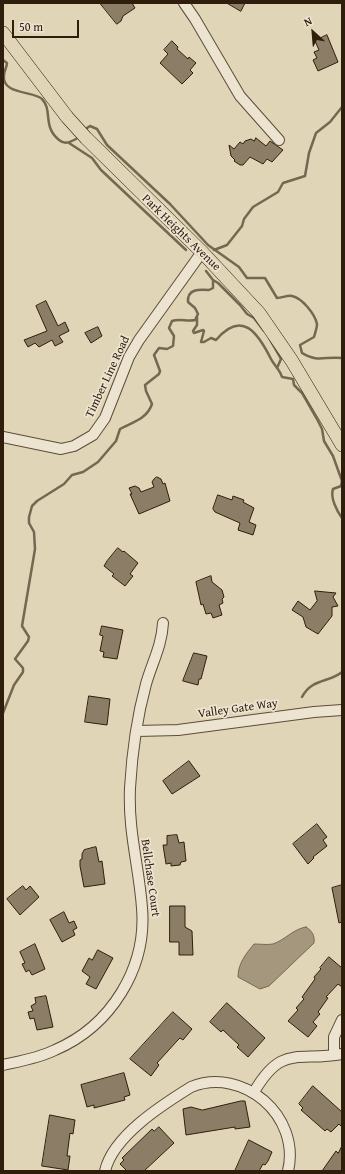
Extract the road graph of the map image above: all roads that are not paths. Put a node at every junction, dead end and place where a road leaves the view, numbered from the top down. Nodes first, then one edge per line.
1 (184, 3) edge
2 (3, 33) edge
3 (279, 140) dead end
4 (202, 252) junction
5 (4, 439) edge
6 (342, 445) edge
7 (163, 623) dead end
8 (342, 710) edge
9 (137, 731) junction
10 (342, 1020) edge
11 (338, 1054) edge
12 (3, 1064) edge
13 (254, 1092) junction
14 (105, 1171) edge
15 (288, 1171) edge

1 - 3 street
2 - 4 main road, Park Heights Avenue
4 - 5 street, Timber Line Road
4 - 6 main road, Park Heights Avenue
7 - 9 street, Bellchase Court
8 - 9 street, Valley Gate Way
9 - 12 street, Bellchase Court
10 - 11 street
11 - 13 street
13 - 14 street
13 - 15 street

